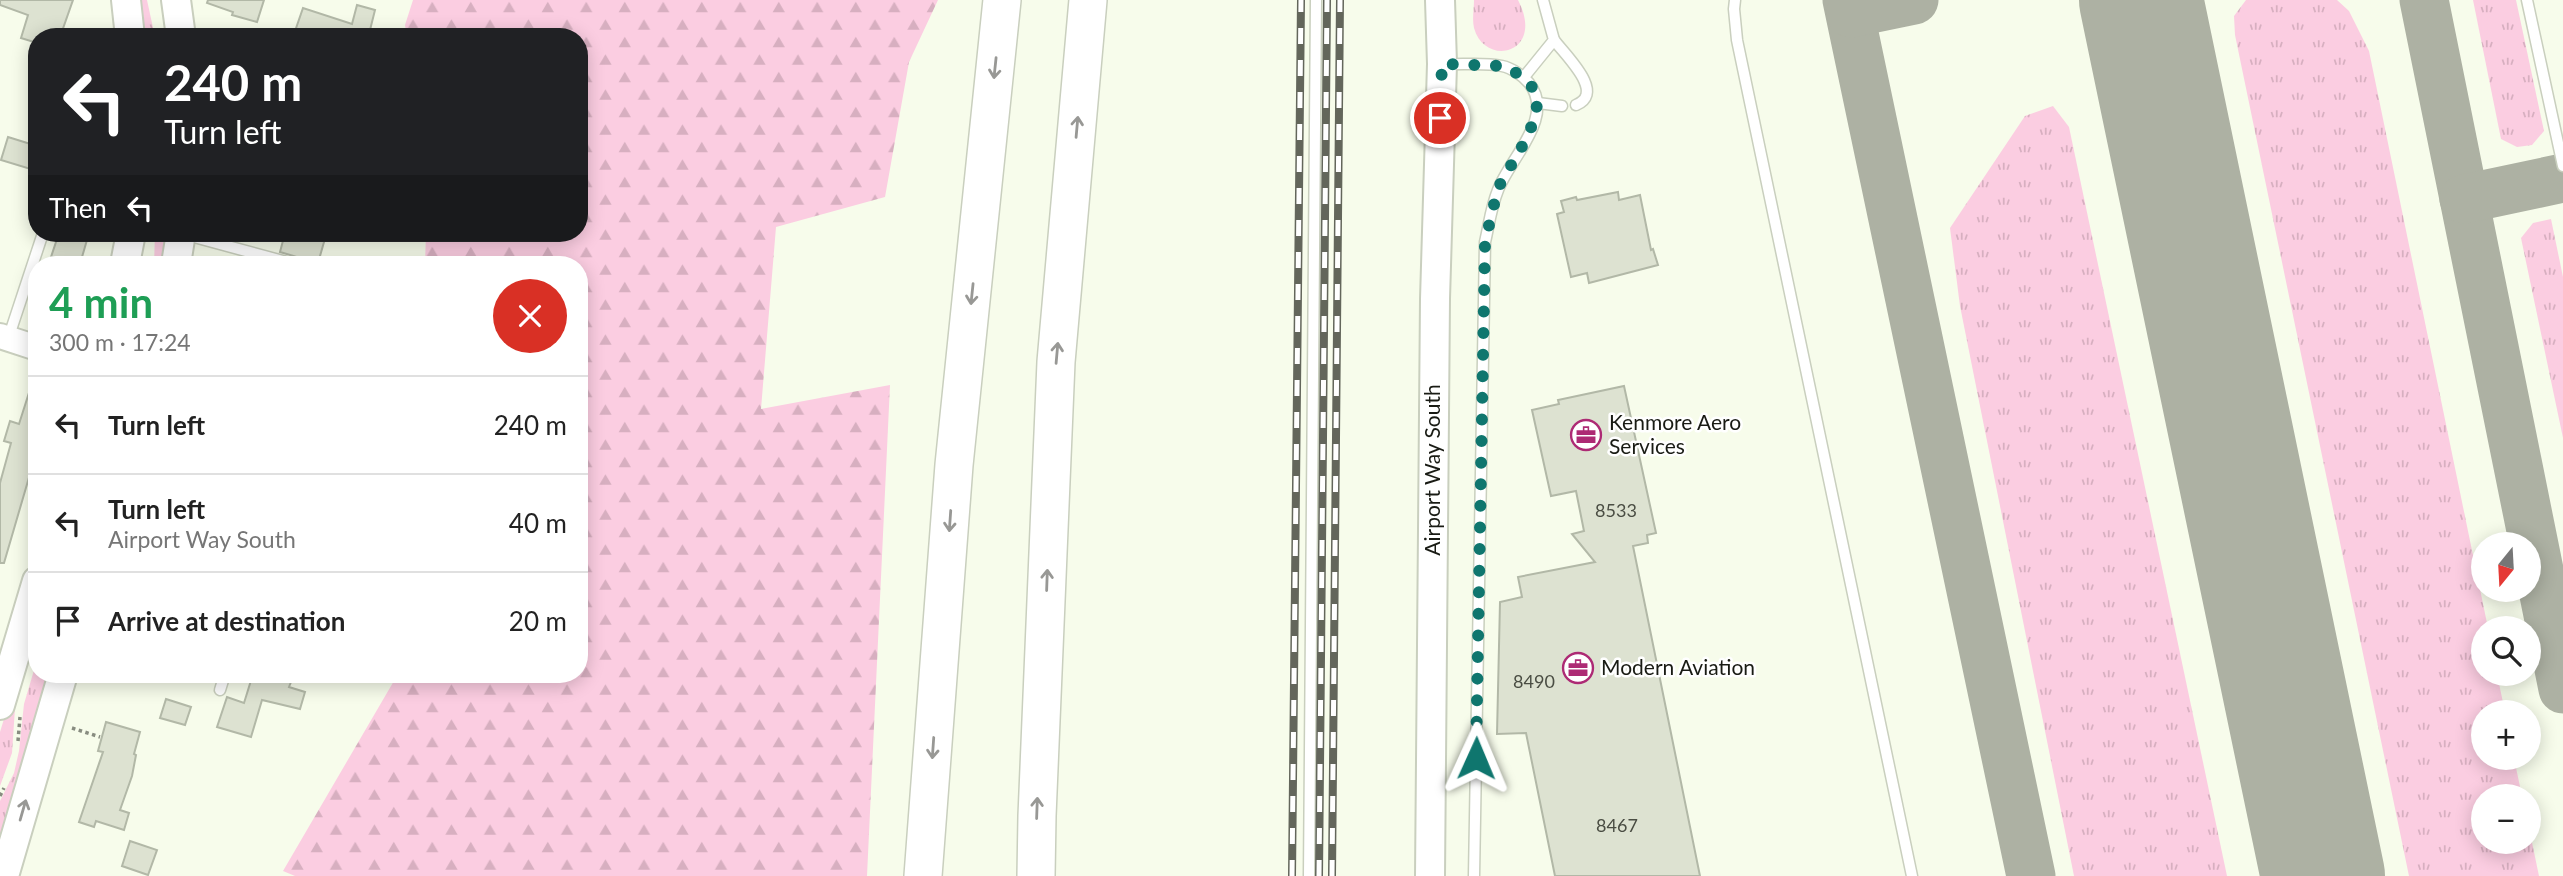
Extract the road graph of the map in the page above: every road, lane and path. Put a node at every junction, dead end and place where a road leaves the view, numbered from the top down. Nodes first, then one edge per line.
1 (126, 0) edge
2 (176, 0) edge
3 (1002, 0) edge
4 (1088, 0) edge
5 (1316, 0) edge
6 (1440, 0) edge
7 (1452, 0) edge
8 (1543, 0) edge
9 (1735, 0) edge
10 (2528, 0) edge
11 (129, 28) edge
12 (180, 28) edge
13 (1554, 40) junction
14 (1442, 64) junction
15 (1524, 77) junction
16 (1538, 103) junction
17 (1576, 105) dead end
18 (1562, 106) dead end
19 (2563, 166) edge
20 (214, 242) edge
21 (265, 256) edge
22 (28, 273) edge
23 (4, 337) edge
24 (28, 345) edge
25 (28, 624) edge
26 (60, 683) edge
27 (222, 683) edge
28 (220, 690) dead end
29 (11, 705) edge
30 (63, 726) dead end
31 (100, 737) dead end
32 (15, 752) dead end
33 (7, 782) dead end
34 (0, 796) edge
35 (4, 876) edge
36 (923, 876) edge
37 (1037, 876) edge
38 (1309, 876) edge
39 (1430, 876) edge
40 (1474, 876) edge
41 (1912, 876) edge

1 - 11 main road
2 - 12 main road
3 -> 36 highway
37 -> 4 highway
5 - 38 lane
6 - 14 main road, Airport Way South
7 - 14 main road, Airport Way South
8 - 13 lane
9 - 41 lane
10 - 19 lane
13 - 15 lane
13 - 17 lane
14 - 15 lane
14 - 39 main road, Airport Way South
15 - 16 lane
16 - 18 lane
16 - 40 lane
20 - 21 lane
22 - 23 lane
23 - 24 street
25 - 29 main road
35 -> 26 main road
27 - 28 lane
29 - 32 path
30 - 31 path
33 - 34 path

